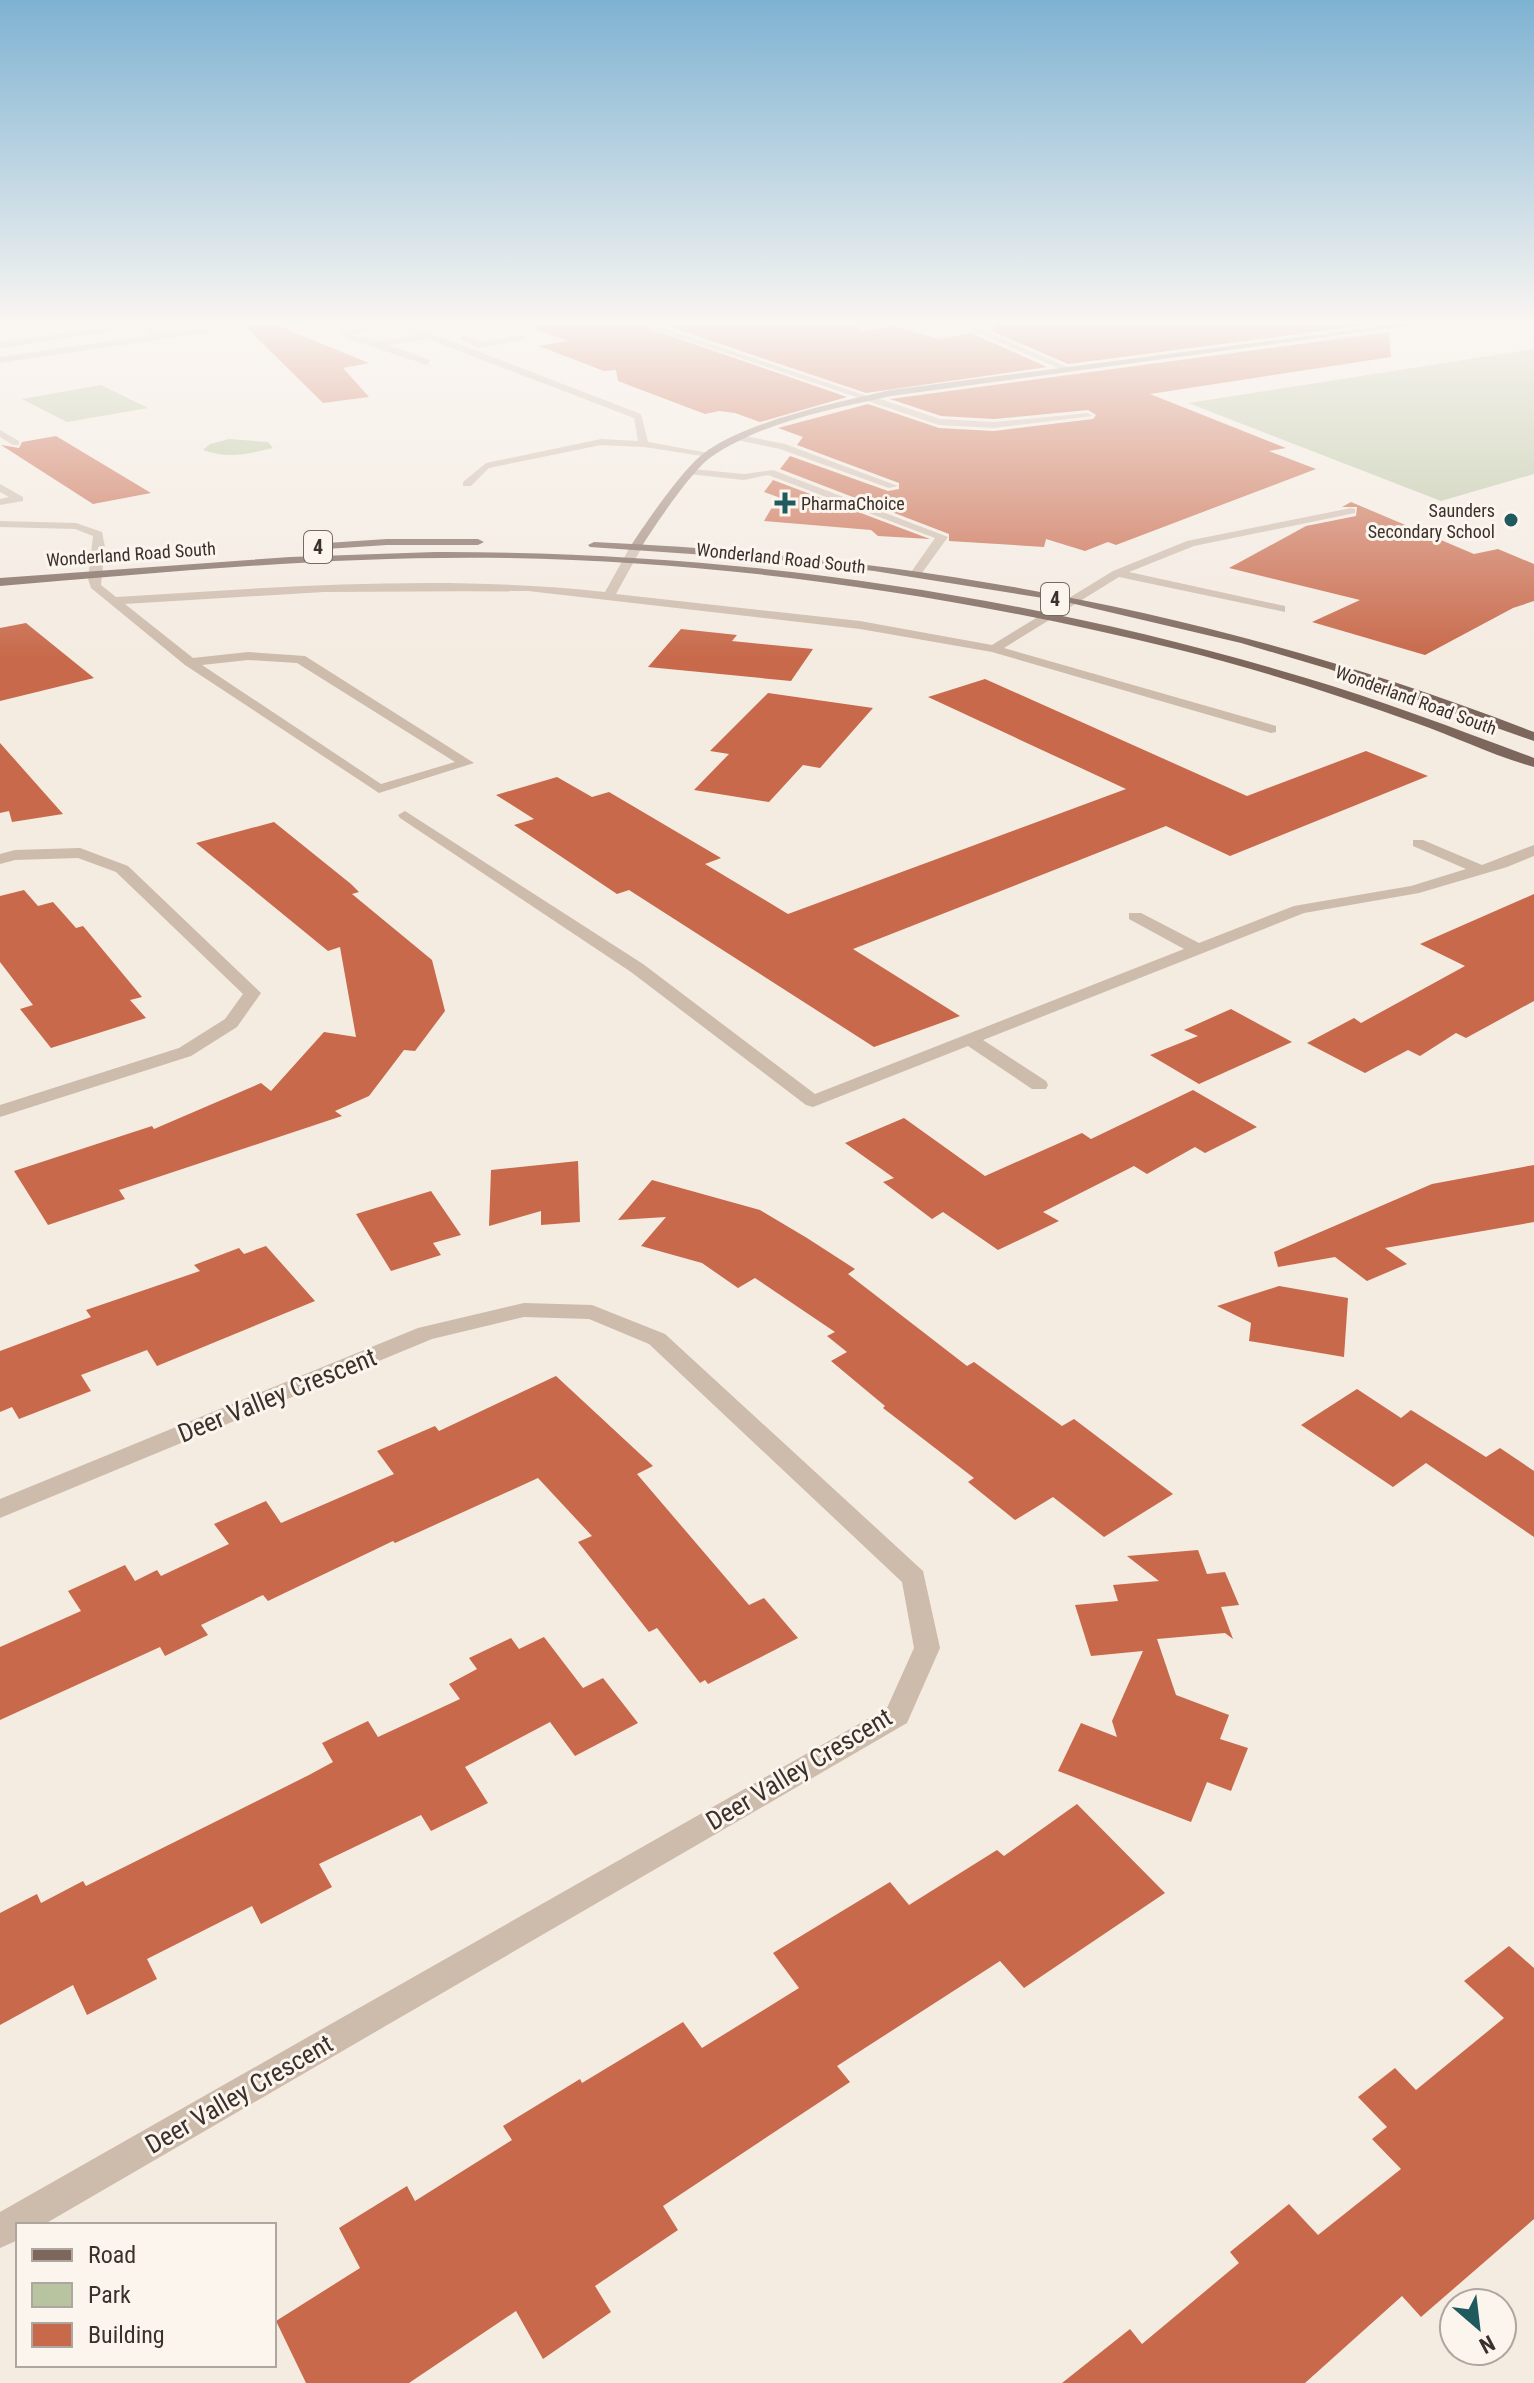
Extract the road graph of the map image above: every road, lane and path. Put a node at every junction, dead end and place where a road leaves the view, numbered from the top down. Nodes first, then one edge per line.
1 (4, 435) edge
2 (642, 435) edge
3 (746, 435) edge
4 (740, 438) junction
5 (16, 443) dead end
6 (644, 444) junction
7 (709, 454) junction
8 (692, 472) junction
9 (467, 484) dead end
10 (893, 486) dead end
11 (0, 487) edge
12 (0, 502) edge
13 (1351, 511) dead end
14 (0, 524) edge
15 (636, 547) junction
16 (627, 561) junction
17 (94, 568) junction
18 (0, 569) edge
19 (1117, 573) junction
20 (915, 575) junction
21 (0, 582) edge
22 (609, 596) junction
23 (112, 601) junction
24 (1071, 601) junction
25 (1281, 609) dead end
26 (1051, 616) junction
27 (994, 649) junction
28 (190, 662) junction
29 (1271, 729) dead end
30 (1534, 737) edge
31 (1534, 763) edge
32 (405, 815) dead end
33 (1418, 843) dead end
34 (1534, 850) edge
35 (0, 859) edge
36 (1481, 870) junction
37 (1135, 916) dead end
38 (1197, 949) junction
39 (968, 1038) junction
40 (1039, 1085) dead end
41 (0, 1111) edge
42 (0, 1509) edge
43 (0, 2231) edge

1 - 5 street
2 - 6 street
3 - 4 street
4 - 7 street
4 - 10 street
6 - 7 street
6 - 9 street
7 - 8 street
8 - 15 street
8 - 20 street
11 - 12 street
13 - 19 street
14 - 17 street
15 - 16 street
15 - 17 main road, Wonderland Road South / 4
15 - 20 main road, Wonderland Road South / 4
16 - 17 main road, Wonderland Road South / 4
16 - 22 street
16 - 26 main road, Wonderland Road South / 4
17 - 18 main road, Wonderland Road South / 4
17 - 21 main road, Wonderland Road South / 4
17 - 23 street
19 - 24 street
19 - 25 street
20 - 24 main road, Wonderland Road South / 4
22 - 23 street
22 - 27 street
23 - 28 street
24 - 26 street
24 - 30 main road, Wonderland Road South / 4
26 - 27 street
26 - 31 main road, Wonderland Road South / 4
27 - 29 street
28 - 28 street
32 - 39 street
33 - 36 street
34 - 36 street
35 - 41 street
36 - 38 street
37 - 38 street
38 - 39 street
39 - 40 street
42 - 43 street, Deer Valley Crescent

